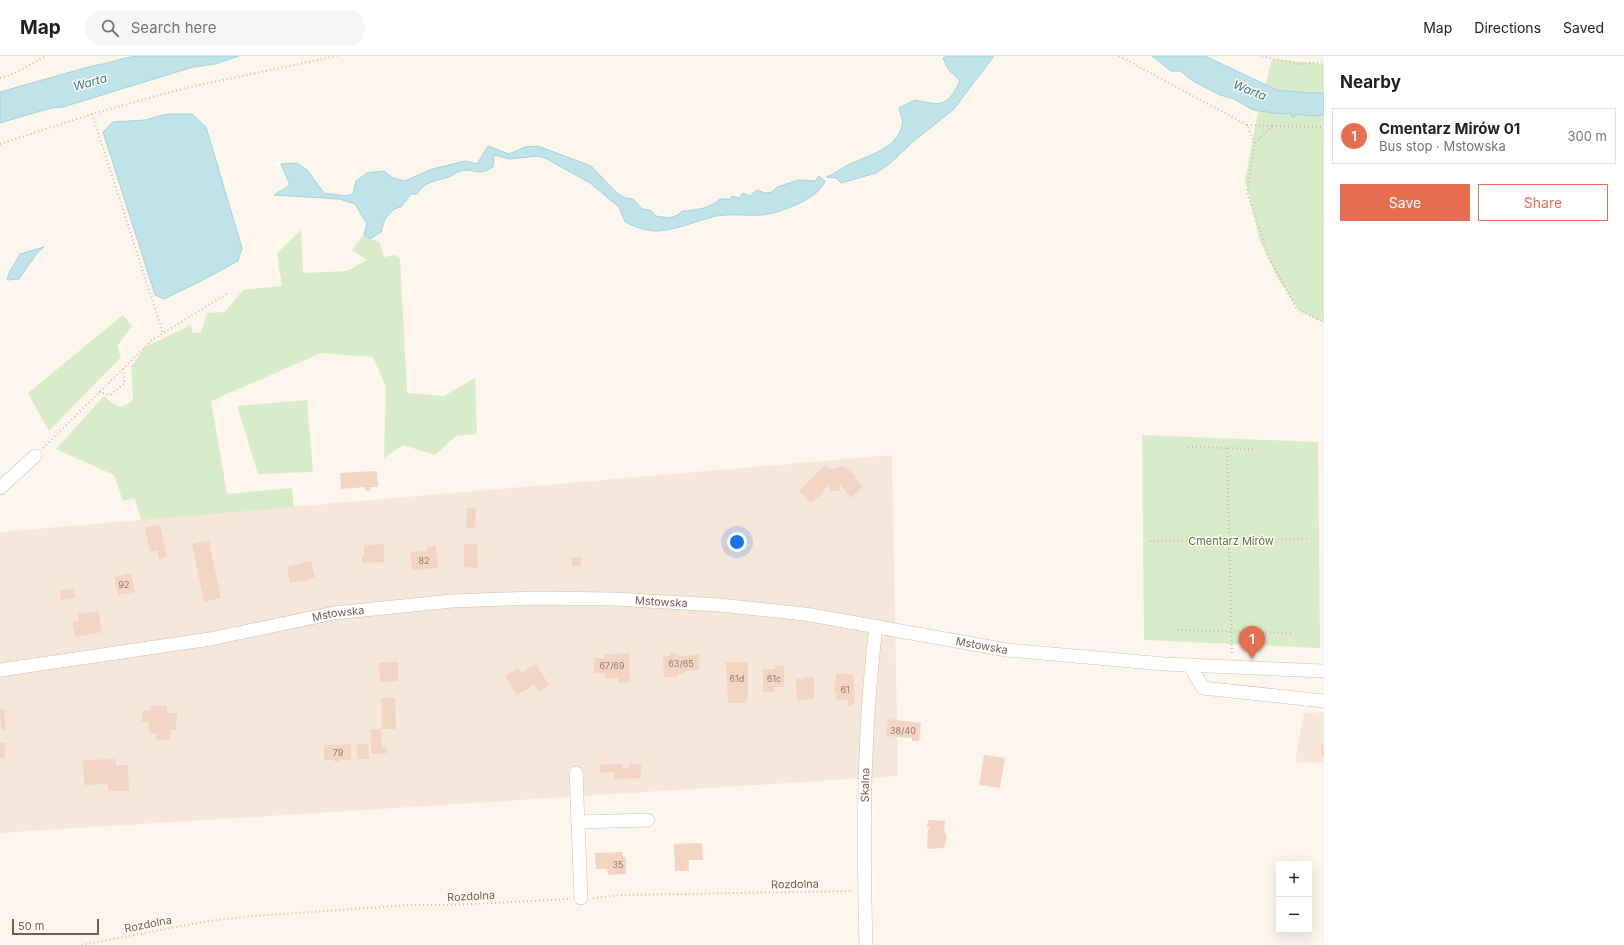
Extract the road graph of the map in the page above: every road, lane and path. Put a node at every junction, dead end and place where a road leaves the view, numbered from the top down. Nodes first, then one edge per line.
1 (46, 56) edge
2 (338, 56) edge
3 (1119, 56) edge
4 (1262, 56) edge
5 (1324, 62) edge
6 (0, 78) edge
7 (92, 114) junction
8 (1247, 125) junction
9 (1272, 126) junction
10 (1324, 127) edge
11 (1255, 143) junction
12 (0, 144) edge
13 (228, 293) dead end
14 (1324, 322) edge
15 (163, 333) junction
16 (122, 369) junction
17 (99, 392) junction
18 (1188, 447) dead end
19 (1227, 448) junction
20 (1256, 449) dead end
21 (35, 456) joint
22 (0, 488) edge
23 (1308, 539) dead end
24 (1229, 540) junction
25 (1150, 541) dead end
26 (876, 626) junction
27 (1178, 630) dead end
28 (1231, 631) junction
29 (1293, 633) dead end
30 (1189, 665) junction
31 (1232, 667) junction
32 (0, 670) edge
33 (1324, 671) edge
34 (1324, 701) edge
35 (576, 773) dead end
36 (648, 820) dead end
37 (578, 822) junction
38 (864, 890) junction
39 (581, 898) junction
40 (82, 945) edge
41 (866, 945) edge

1 - 6 path
2 - 7 path
3 - 8 path
4 - 5 path
7 - 12 path
7 - 15 path
8 - 9 path
8 - 11 path
9 - 10 path
9 - 11 path
11 - 14 path
13 - 15 path
15 - 16 path
16 - 17 path
16 - 17 path
17 - 21 path
18 - 19 path
19 - 20 path
19 - 24 path
21 - 22 street
23 - 24 path
24 - 25 path
24 - 28 path
26 - 30 street, Mstowska
26 - 32 street, Mstowska
26 - 38 street, Skalna
27 - 28 path
28 - 29 path
28 - 31 path
30 - 31 street, Mstowska
30 - 34 street
31 - 33 street, Mstowska
35 - 37 street
36 - 37 street
37 - 39 street
38 - 39 path, Rozdolna
38 - 41 street, Skalna
39 - 40 path, Rozdolna

